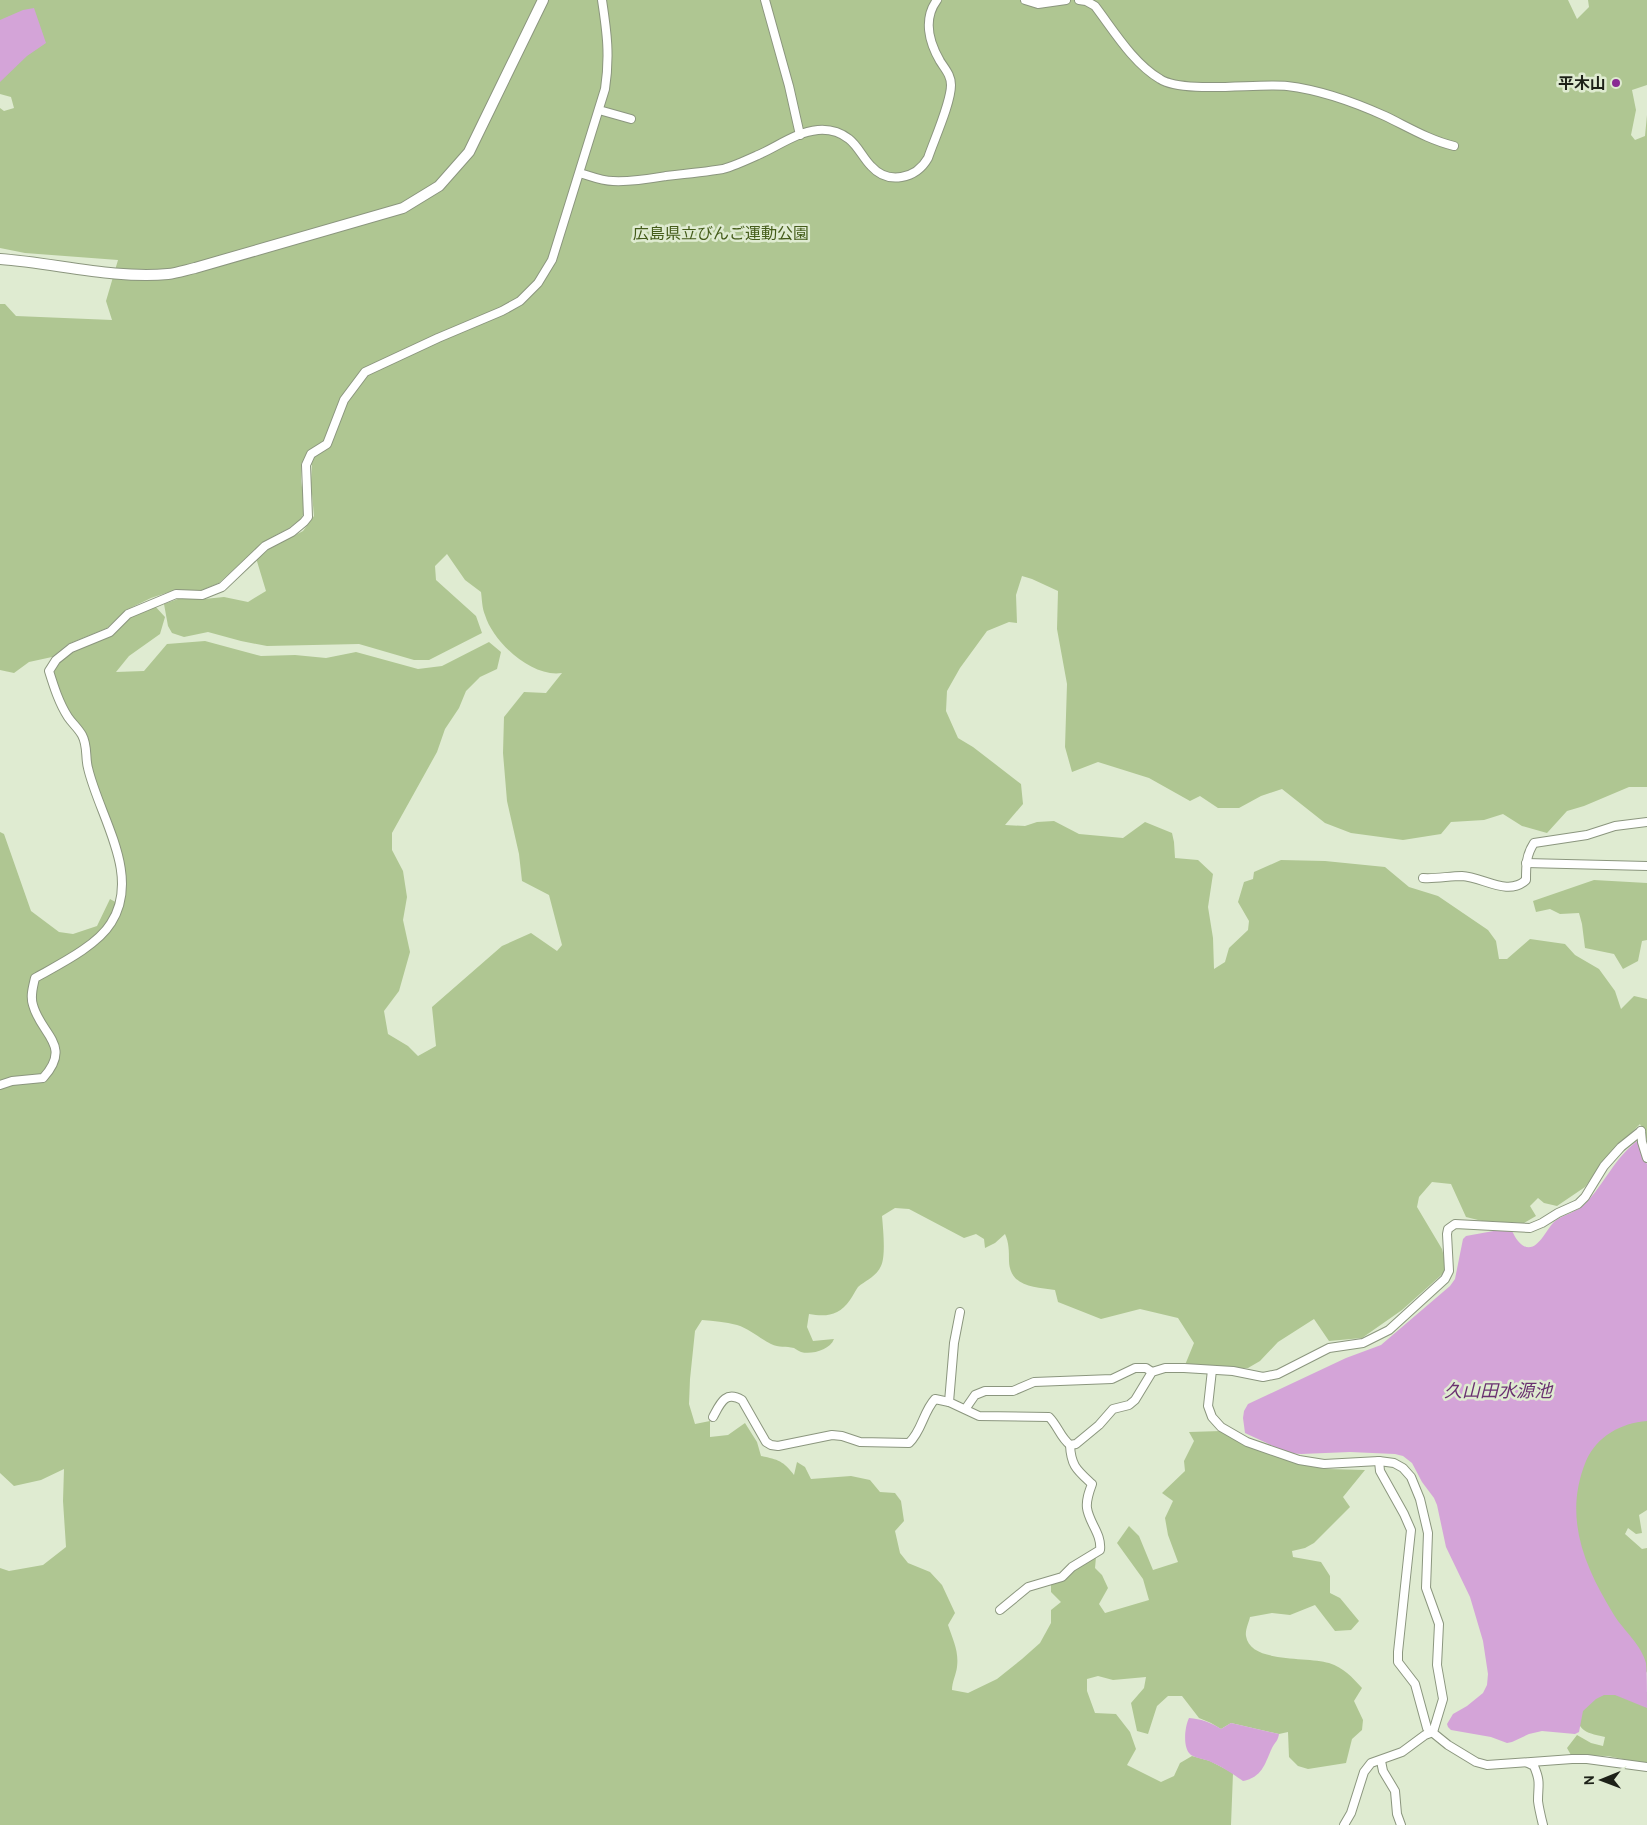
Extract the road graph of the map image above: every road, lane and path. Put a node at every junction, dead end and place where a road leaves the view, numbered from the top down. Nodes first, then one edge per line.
1 (543, 0) edge
2 (602, 0) edge
3 (765, 0) edge
4 (937, 0) edge
5 (1026, 0) edge
6 (1066, 0) edge
7 (1079, 0) edge
8 (599, 110) junction
9 (631, 119) dead end
10 (800, 135) junction
11 (1454, 146) dead end
12 (580, 173) junction
13 (0, 259) edge
14 (1647, 822) edge
15 (1526, 863) junction
16 (1647, 866) edge
17 (1423, 878) dead end
18 (0, 1085) edge
19 (1647, 1158) edge
20 (960, 1312) dead end
21 (1212, 1370) junction
22 (1152, 1372) junction
23 (949, 1402) junction
24 (966, 1408) junction
25 (713, 1417) dead end
26 (1070, 1445) junction
27 (1378, 1461) junction
28 (1000, 1610) dead end
29 (1433, 1732) junction
30 (1381, 1761) junction
31 (1528, 1763) junction
32 (1647, 1767) edge
33 (1344, 1825) edge
34 (1401, 1825) edge
35 (1544, 1825) edge

1 - 13 street
2 - 8 street
3 - 10 street
4 - 10 street
5 - 6 street
7 - 11 street
8 - 9 street
8 - 12 street
10 - 12 street
12 - 18 street
14 - 15 street
15 - 16 street
15 - 17 street
19 - 21 street
20 - 23 street
21 - 22 street
21 - 27 street
22 - 24 street
22 - 26 street
23 - 24 street
23 - 25 street
24 - 26 street
26 - 28 street
27 - 29 street
27 - 29 street
29 - 30 street
29 - 31 street
30 - 33 street
30 - 34 street
31 - 32 street
31 - 35 street

